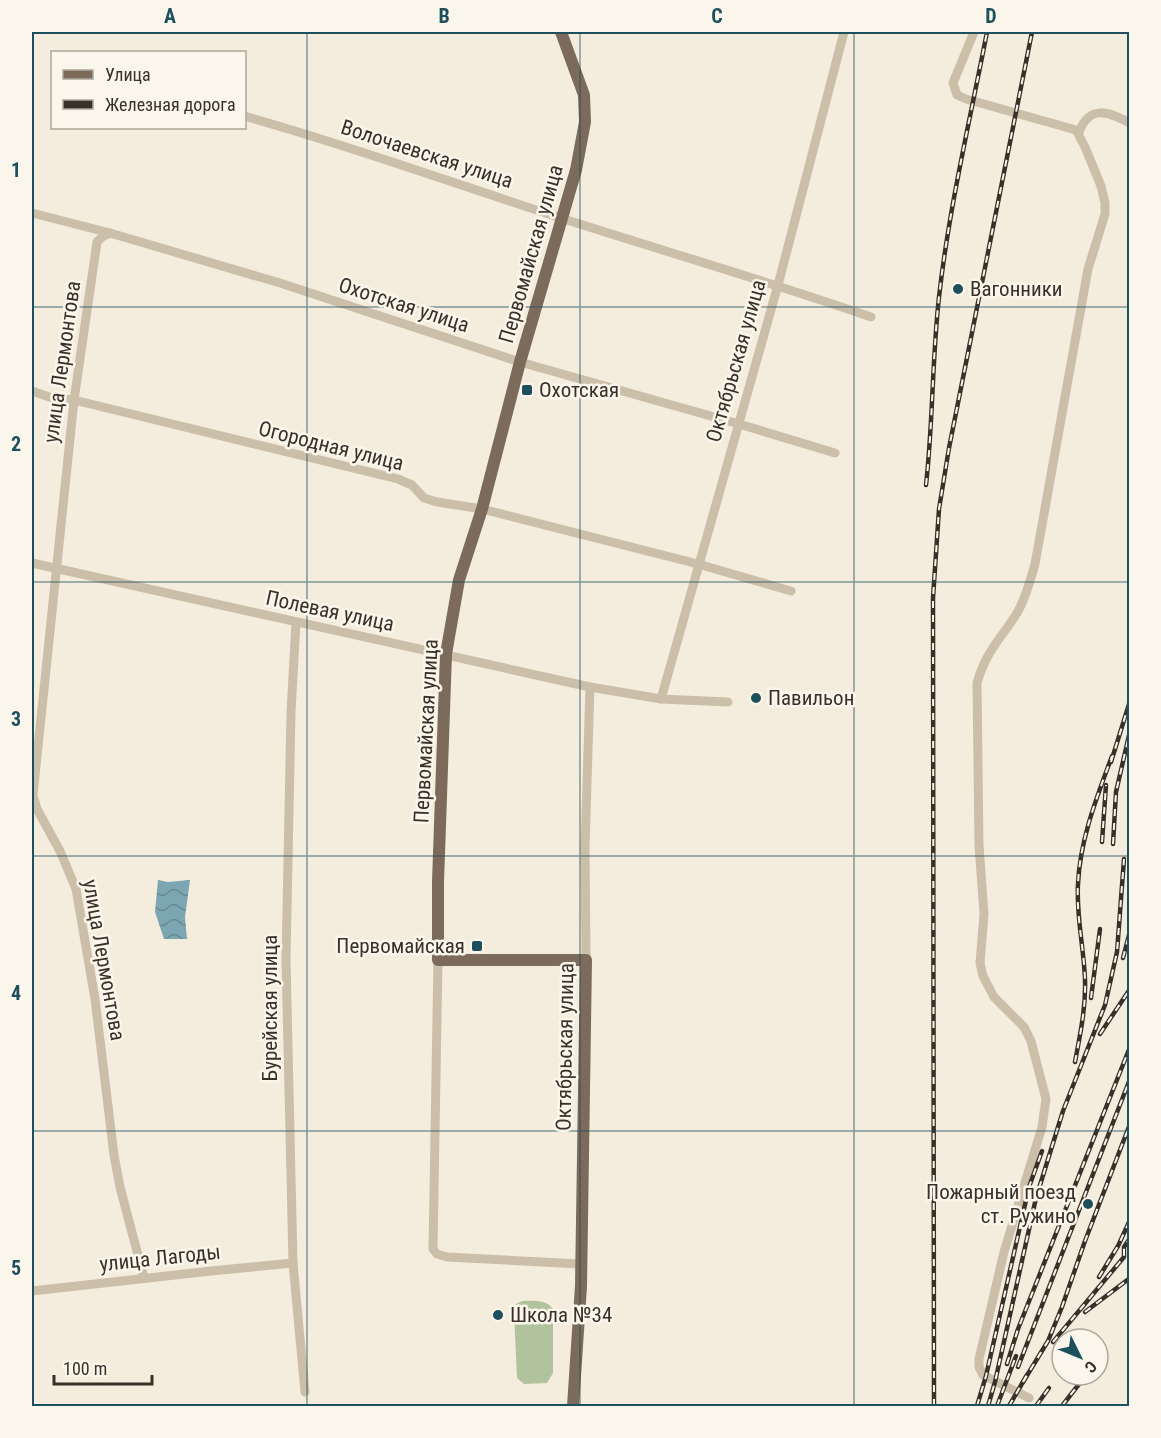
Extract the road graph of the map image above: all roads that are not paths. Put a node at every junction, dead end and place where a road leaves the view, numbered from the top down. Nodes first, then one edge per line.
1 (561, 32) edge
2 (844, 32) edge
3 (974, 32) edge
4 (246, 117) edge
5 (1130, 123) edge
6 (1079, 132) junction
7 (32, 213) edge
8 (562, 218) junction
9 (110, 233) junction
10 (778, 285) junction
11 (871, 317) dead end
12 (520, 362) junction
13 (32, 390) edge
14 (74, 400) junction
15 (739, 424) junction
16 (834, 453) dead end
17 (482, 509) junction
18 (32, 563) edge
19 (698, 564) junction
20 (56, 568) junction
21 (791, 591) dead end
22 (296, 622) junction
23 (446, 654) junction
24 (590, 687) junction
25 (660, 699) junction
26 (728, 702) dead end
27 (438, 960) junction
28 (586, 960) junction
29 (293, 1263) junction
30 (580, 1264) junction
31 (144, 1278) junction
32 (32, 1291) edge
33 (305, 1392) dead end
34 (1029, 1398) dead end
35 (573, 1407) edge

1 - 8 main road, Первомайская улица
2 - 10 street, Октябрьская улица
3 - 6 street
4 - 8 street, Волочаевская улица
5 - 6 street
6 - 34 street
7 - 9 street, Охотская улица
8 - 10 street, Волочаевская улица
8 - 12 main road, Первомайская улица
9 - 12 street, Охотская улица
9 - 14 street, улица Лермонтова
10 - 11 street, Волочаевская улица
10 - 15 street, Октябрьская улица
12 - 15 street, Охотская улица
12 - 17 main road, Первомайская улица
13 - 14 street, Огородная улица
14 - 17 street, Огородная улица
14 - 20 street, улица Лермонтова
15 - 16 street, Охотская улица
15 - 19 street, Октябрьская улица
17 - 19 street, Огородная улица
17 - 23 main road, Первомайская улица
18 - 20 street, Полевая улица
19 - 21 street, Огородная улица
19 - 25 street, Октябрьская улица
20 - 22 street, Полевая улица
20 - 31 street, улица Лермонтова
22 - 23 street, Полевая улица
22 - 29 street, Бурейская улица
23 - 24 street, Полевая улица
23 - 27 main road, Первомайская улица
24 - 25 street, Полевая улица
24 - 28 street, Октябрьская улица
25 - 26 street, Полевая улица
27 - 28 main road
27 - 30 street, Первомайская улица
28 - 30 main road, Октябрьская улица
29 - 31 street, улица Лагоды
29 - 33 street, Бурейская улица
30 - 35 main road, Октябрьская улица
31 - 32 street, улица Лагоды

